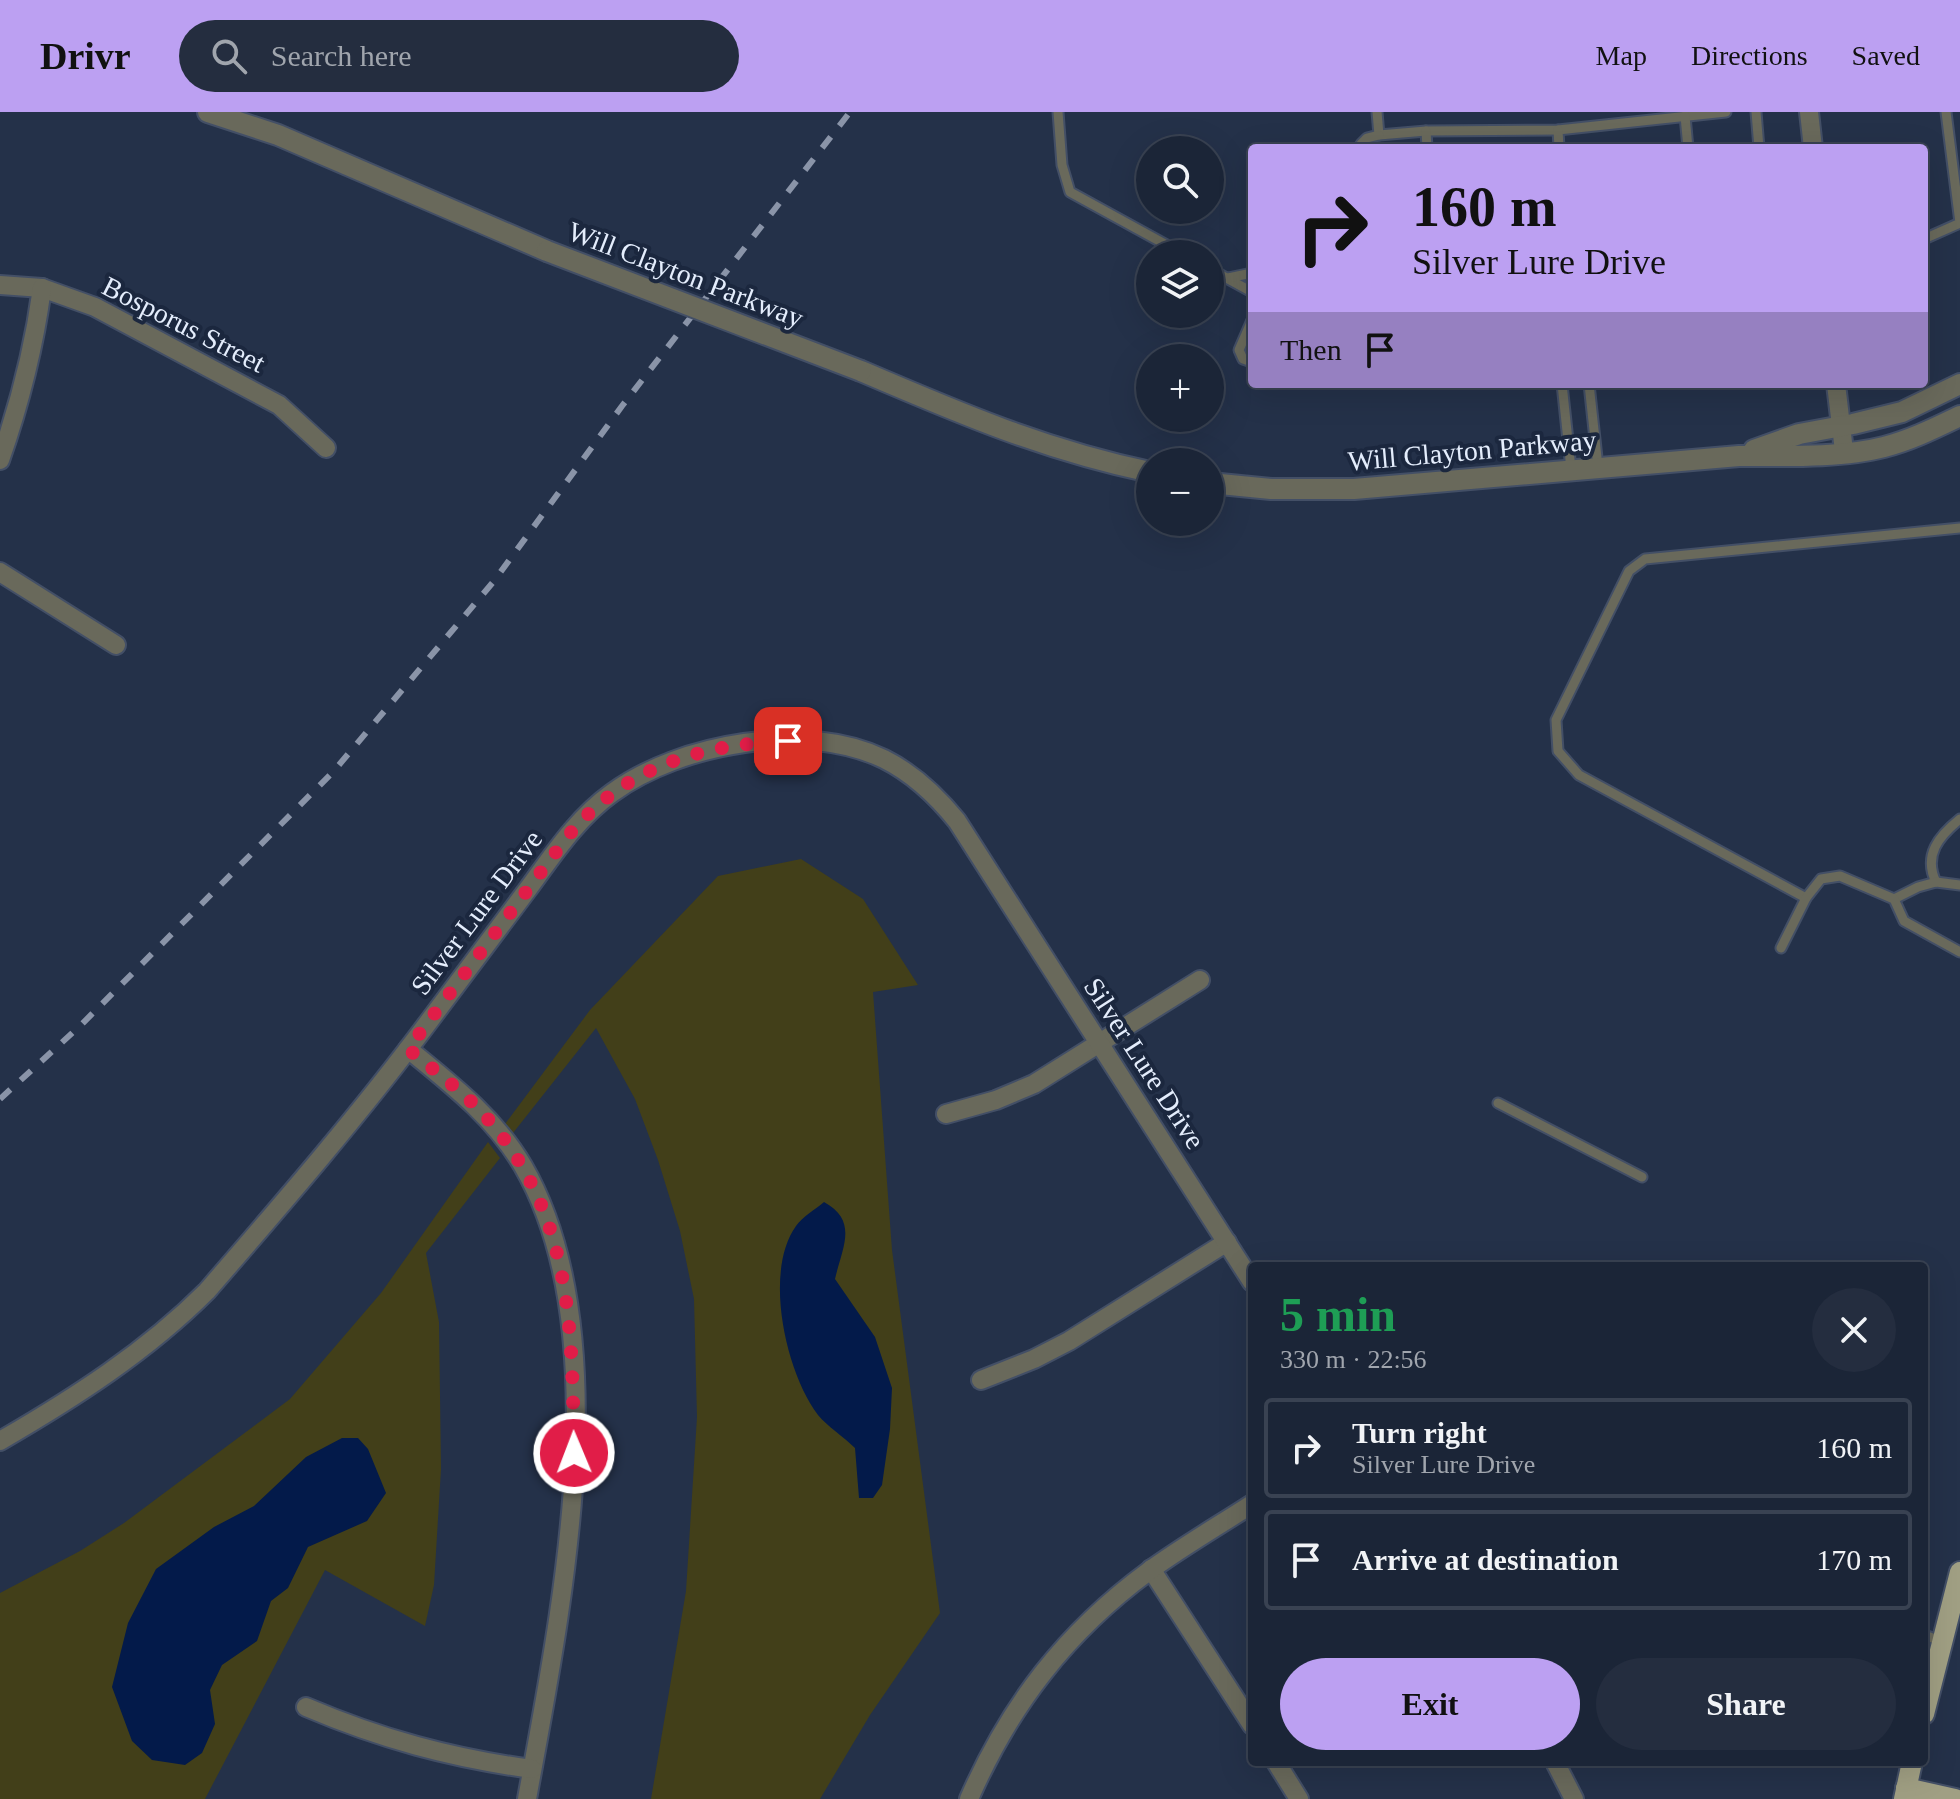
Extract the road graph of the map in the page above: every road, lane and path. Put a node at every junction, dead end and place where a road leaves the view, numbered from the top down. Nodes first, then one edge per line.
1 (208, 112) edge
2 (1058, 112) edge
3 (1377, 112) edge
4 (1726, 112) edge
5 (1756, 112) edge
6 (1809, 112) edge
7 (1946, 112) edge
8 (1685, 116) junction
9 (1558, 130) junction
10 (1426, 131) junction
11 (1379, 135) junction
12 (1361, 144) edge
13 (1427, 144) edge
14 (1559, 144) edge
15 (1688, 144) edge
16 (1759, 144) edge
17 (1813, 144) edge
18 (1960, 223) edge
19 (1928, 237) edge
20 (1157, 240) edge
21 (1248, 274) edge
22 (1224, 277) edge
23 (1228, 279) junction
24 (0, 285) edge
25 (42, 288) junction
26 (1248, 290) edge
27 (1248, 329) edge
28 (1248, 361) edge
29 (1960, 384) edge
30 (1562, 388) edge
31 (1589, 388) edge
32 (1836, 388) edge
33 (1960, 416) edge
34 (1840, 426) junction
35 (326, 448) dead end
36 (1844, 451) junction
37 (1739, 456) junction
38 (0, 460) edge
39 (1598, 467) junction
40 (1136, 469) edge
41 (1571, 469) junction
42 (1224, 484) edge
43 (1960, 528) edge
44 (0, 572) edge
45 (116, 645) dead end
46 (1960, 819) edge
47 (1936, 882) junction
48 (1960, 885) edge
49 (1806, 898) junction
50 (1894, 899) junction
51 (1781, 948) dead end
52 (1960, 952) edge
53 (1200, 980) dead end
54 (1099, 1043) junction
55 (408, 1049) junction
56 (1498, 1103) dead end
57 (946, 1114) dead end
58 (1642, 1177) dead end
59 (1227, 1242) junction
60 (1248, 1276) edge
61 (981, 1380) dead end
62 (0, 1441) edge
63 (1248, 1507) edge
64 (1151, 1569) junction
65 (1960, 1572) edge
66 (1933, 1638) edge
67 (1928, 1680) edge
68 (306, 1707) dead end
69 (1248, 1719) edge
70 (1278, 1766) edge
71 (1557, 1766) edge
72 (1911, 1766) edge
73 (532, 1769) junction
74 (1905, 1794) edge
75 (975, 1797) edge
76 (527, 1799) edge
77 (1299, 1799) edge
78 (1574, 1799) edge
79 (1958, 1799) edge

1 - 40 street, Will Clayton Parkway, bridge
2 - 20 lane
3 - 11 lane
4 - 8 lane
5 - 16 lane
6 - 17 street
7 - 18 lane
8 - 9 lane
8 - 15 lane
9 - 10 lane
9 - 14 lane
10 - 11 lane
10 - 13 lane
11 - 12 lane
18 - 19 lane
21 - 23 lane
22 - 23 lane
23 - 26 lane
24 - 25 street, Bosporus Street
25 - 35 street, Bosporus Street
25 - 38 street
27 - 28 lane
29 - 34 street, Will Clayton Parkway
30 - 41 lane
31 - 39 lane
32 - 34 street
33 - 36 street, Will Clayton Parkway
34 - 36 street
34 - 37 street, Will Clayton Parkway
36 - 37 street, Will Clayton Parkway
37 - 39 street, Will Clayton Parkway
39 - 41 street, Will Clayton Parkway
41 - 42 street, Will Clayton Parkway
43 - 49 lane
44 - 45 street
46 - 47 lane
47 - 48 lane
47 - 50 lane
49 - 50 lane
49 - 51 lane
50 - 52 lane
53 - 54 street
54 - 55 street, Silver Lure Drive
54 - 57 street
54 - 59 street, Silver Lure Drive
55 - 62 street, Silver Lure Drive
55 - 73 street
56 - 58 lane
59 - 60 street, Silver Lure Drive
59 - 61 street
63 - 64 street
64 - 69 street
64 - 75 street
65 - 66 main road
66 - 67 main road
68 - 73 street
70 - 77 street
71 - 78 street
72 - 74 main road
73 - 76 street
74 - 79 main road

